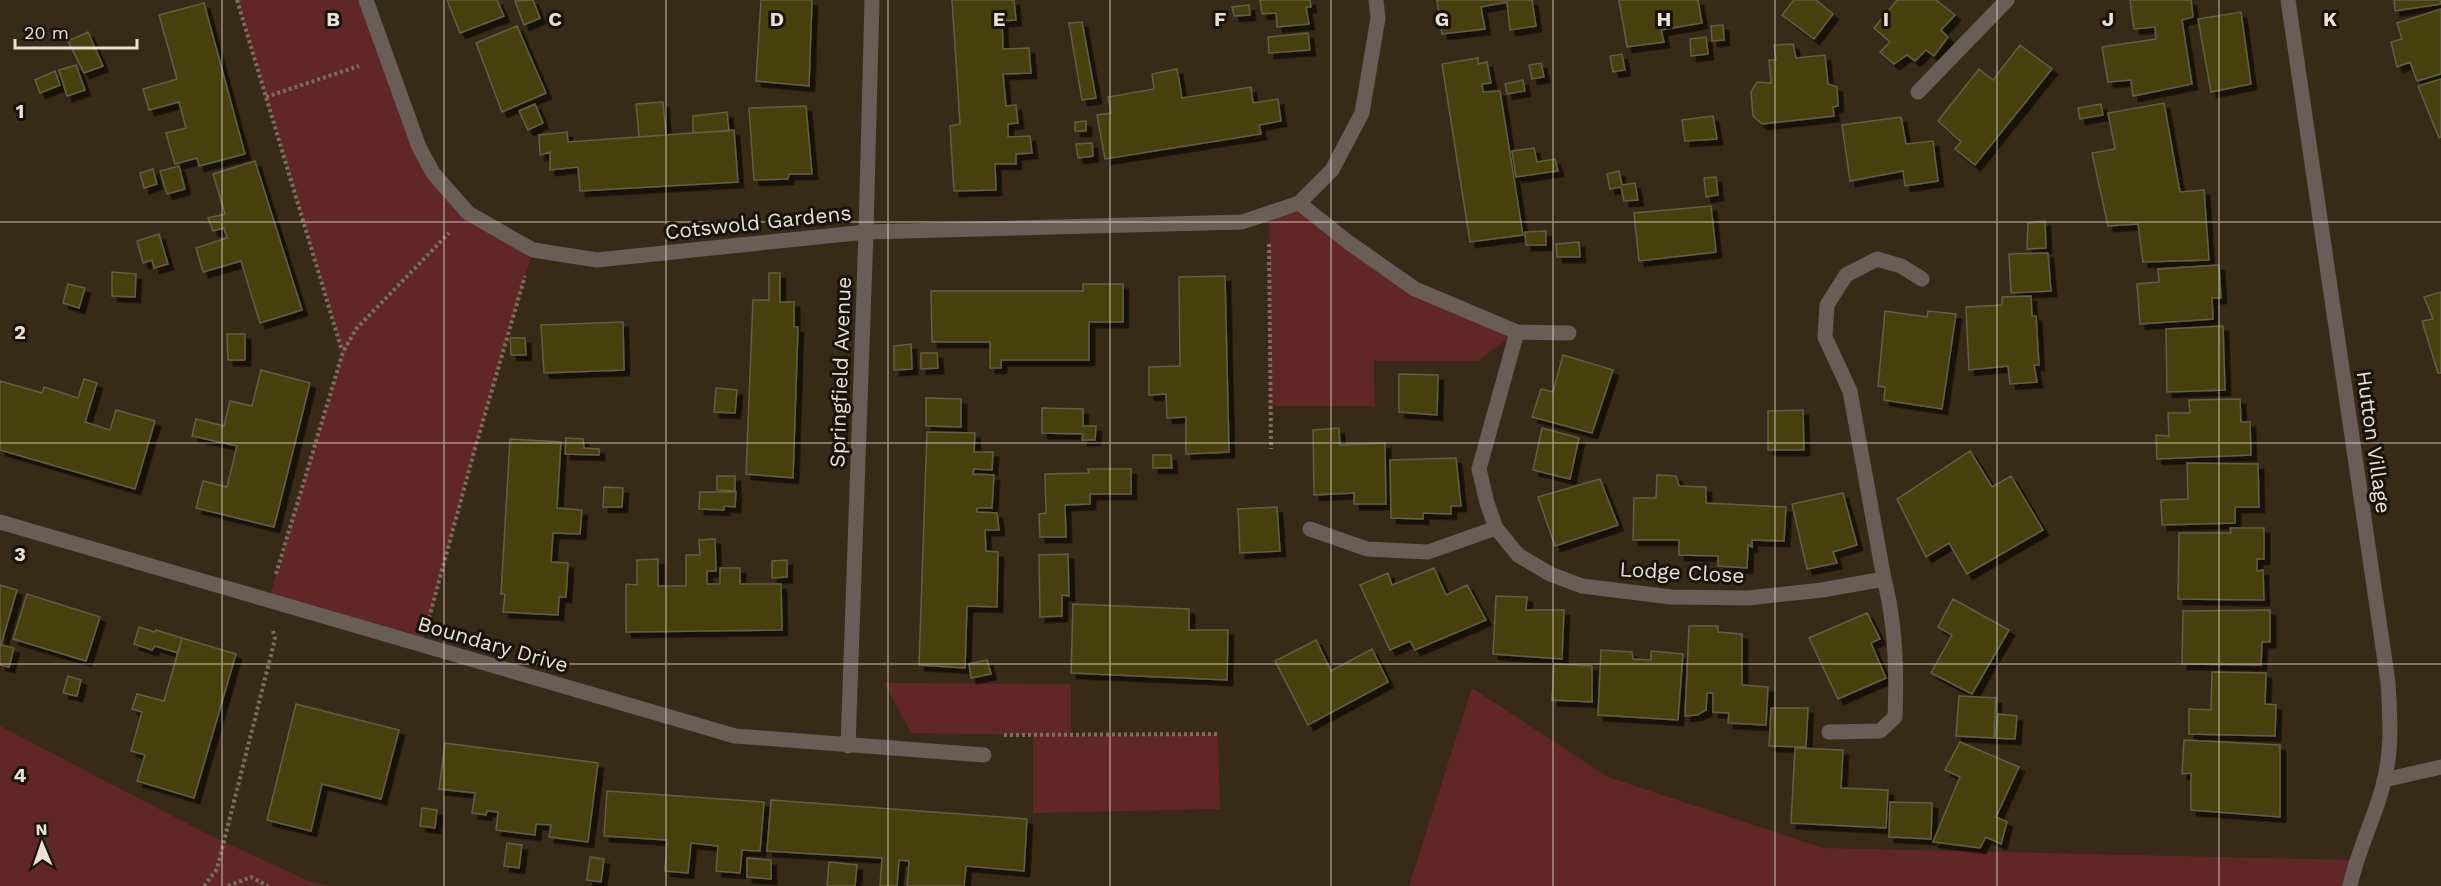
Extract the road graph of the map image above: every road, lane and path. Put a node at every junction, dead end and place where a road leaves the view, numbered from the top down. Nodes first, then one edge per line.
1 (237, 0) edge
2 (366, 0) edge
3 (872, 0) edge
4 (1376, 0) edge
5 (2007, 0) edge
6 (2288, 0) edge
7 (386, 57) junction
8 (1918, 92) dead end
9 (266, 97) junction
10 (1299, 203) junction
11 (468, 213) junction
12 (1269, 213) junction
13 (866, 232) junction
14 (532, 250) junction
15 (1922, 279) dead end
16 (1517, 332) junction
17 (1569, 333) dead end
18 (343, 352) junction
19 (1270, 449) dead end
20 (0, 522) edge
21 (1496, 528) junction
22 (1310, 529) dead end
23 (1884, 579) junction
24 (268, 602) junction
25 (422, 645) junction
26 (1829, 732) dead end
27 (1218, 734) dead end
28 (848, 746) junction
29 (984, 755) joint
30 (2441, 767) edge
31 (2384, 780) junction
32 (204, 886) edge
33 (228, 886) edge
34 (268, 886) edge
35 (2350, 886) edge

1 - 9 path
2 - 7 street, Cotswold Gardens
3 - 13 street, Springfield Avenue
4 - 10 street, Cotswold Gardens
5 - 8 street
6 - 31 street, Hutton Village
7 - 9 path
7 - 11 street, Cotswold Gardens
9 - 18 path
10 - 12 street, Cotswold Gardens
10 - 16 street
11 - 14 street, Cotswold Gardens
11 - 18 path
12 - 13 street, Cotswold Gardens
12 - 19 path
13 - 14 street, Cotswold Gardens
13 - 28 street, Springfield Avenue
14 - 25 path
15 - 23 street
16 - 17 street
16 - 21 street, Lodge Close
18 - 24 path
20 - 24 street, Boundary Drive
21 - 22 street
21 - 23 street, Lodge Close
23 - 26 street
24 - 25 street, Boundary Drive
24 - 32 path
25 - 28 street, Boundary Drive
27 - 29 path
28 - 29 street, Boundary Drive
30 - 31 street
31 - 35 street, Hutton Village
33 - 34 path

